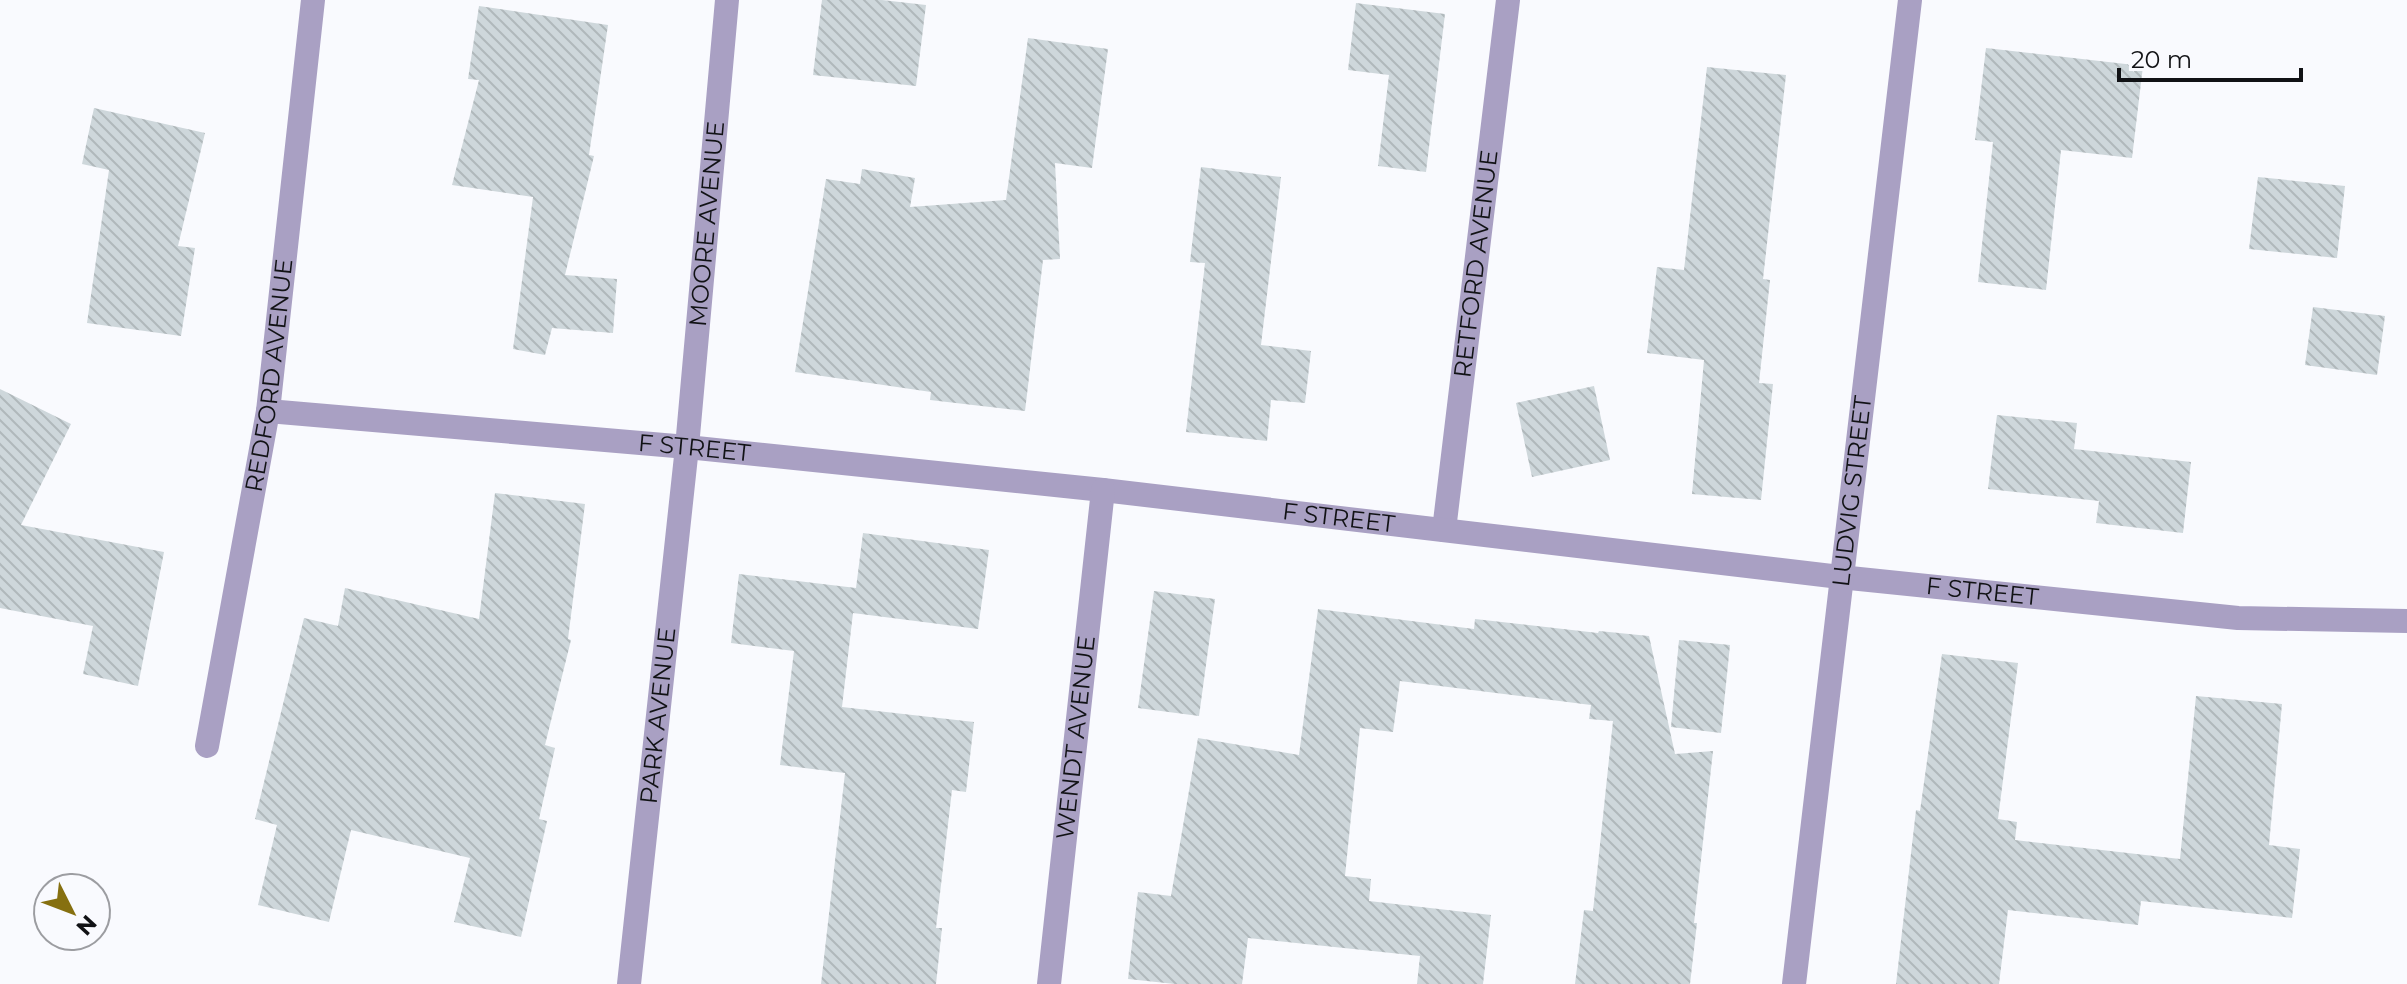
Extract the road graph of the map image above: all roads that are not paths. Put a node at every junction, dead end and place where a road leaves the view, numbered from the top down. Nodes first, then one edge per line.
1 (313, 0) edge
2 (727, 0) edge
3 (1508, 0) edge
4 (1910, 0) edge
5 (268, 411) junction
6 (687, 447) junction
7 (1103, 490) junction
8 (1444, 530) junction
9 (1840, 577) junction
10 (2407, 621) edge
11 (207, 746) dead end
12 (629, 984) edge
13 (1049, 984) edge
14 (1794, 984) edge

1 - 5 street, REDFORD AVENUE
2 - 6 street, MOORE AVENUE
3 - 8 street, RETFORD AVENUE
4 - 9 street, LUDVIG STREET
5 - 6 street, F STREET
5 - 11 street, REDFORD AVENUE
6 - 7 street, F STREET
6 - 12 street, PARK AVENUE
7 - 8 street, F STREET
7 - 13 street, WENDT AVENUE
8 - 9 street, F STREET
9 - 10 street, F STREET
9 - 14 street, LUDVIG STREET

